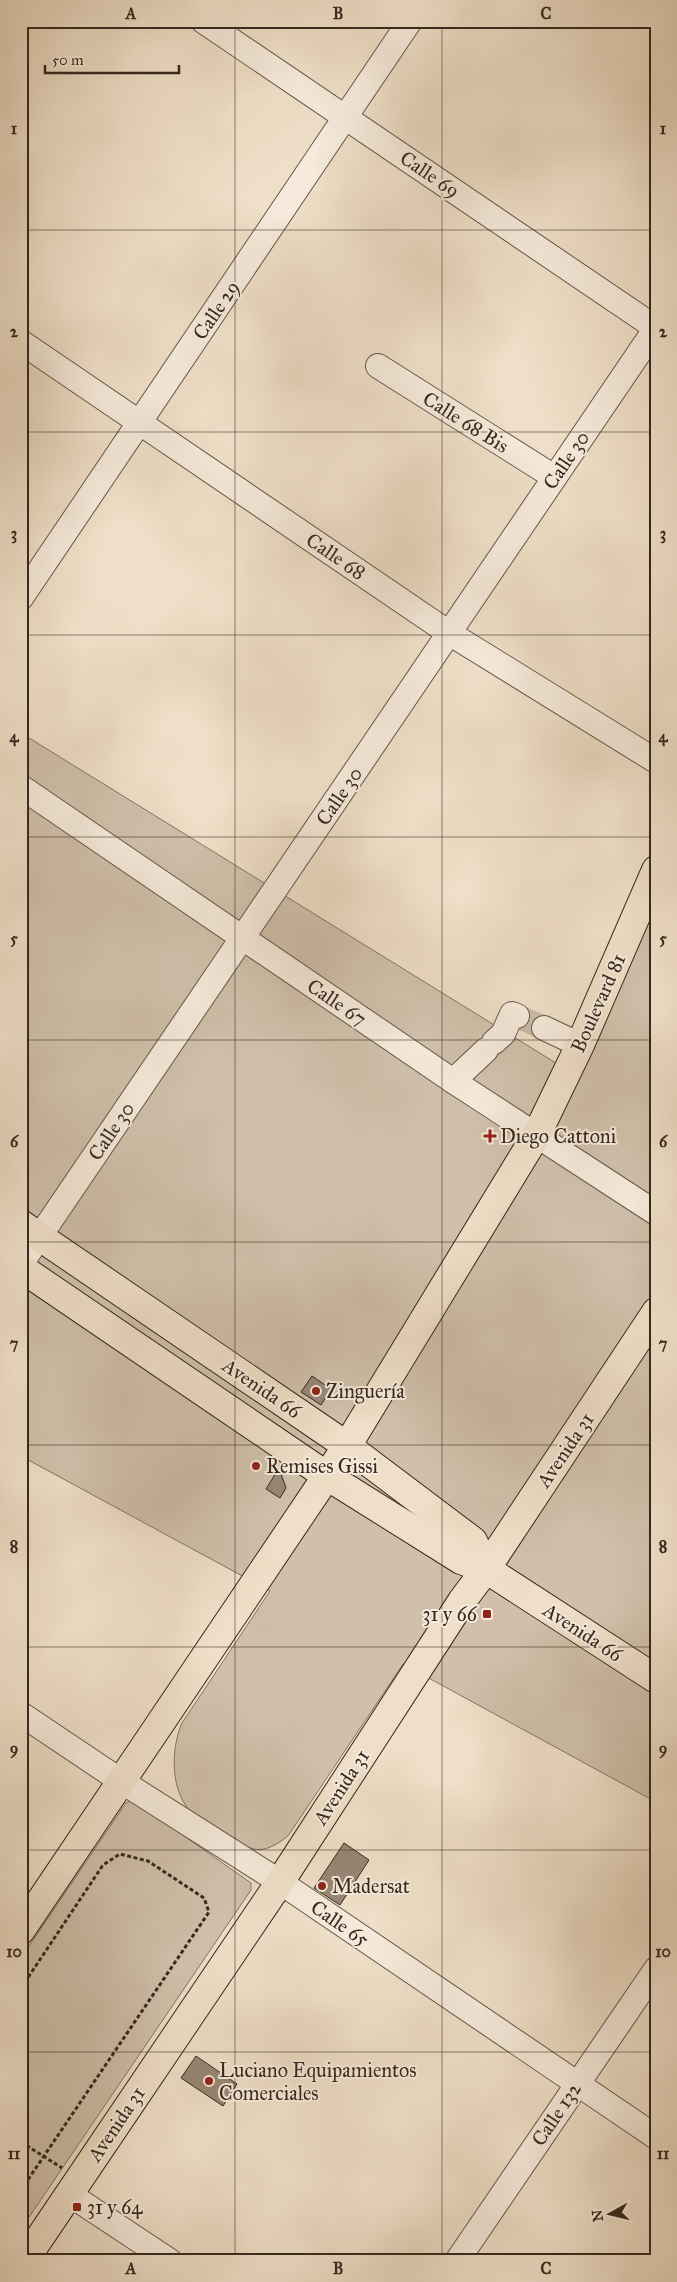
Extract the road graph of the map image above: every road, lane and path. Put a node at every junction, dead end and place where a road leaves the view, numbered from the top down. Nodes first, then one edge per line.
1 (203, 21) edge
2 (410, 21) edge
3 (346, 118) junction
4 (656, 328) edge
5 (21, 342) edge
6 (378, 366) dead end
7 (140, 423) junction
8 (554, 477) junction
9 (21, 598) edge
10 (449, 633) junction
11 (656, 761) edge
12 (21, 787) edge
13 (656, 870) edge
14 (242, 938) junction
15 (517, 1016) dead end
16 (544, 1028) tunnel mouth
17 (580, 1045) junction
18 (453, 1080) junction
19 (537, 1134) junction
20 (656, 1213) edge
21 (30, 1231) edge
22 (21, 1264) edge
23 (21, 1268) edge
24 (656, 1312) edge
25 (348, 1446) junction
26 (327, 1476) junction
27 (486, 1568) junction
28 (656, 1679) edge
29 (21, 1714) edge
30 (121, 1782) junction
31 (280, 1882) junction
32 (21, 1930) edge
33 (656, 1969) edge
34 (21, 1988) edge
35 (576, 2083) junction
36 (656, 2137) edge
37 (21, 2142) edge
38 (44, 2157) junction
39 (74, 2187) junction
40 (21, 2190) edge
41 (24, 2261) edge
42 (170, 2261) edge
43 (457, 2261) edge

1 - 3 street, Calle 69
2 - 3 street, Calle 29
3 - 4 street, Calle 69
3 - 7 street, Calle 29
4 - 8 street, Calle 30
5 - 7 street, Calle 68
6 - 8 street, Calle 68 Bis
7 - 9 street, Calle 29
7 - 10 street, Calle 68
8 - 10 street, Calle 30
10 - 11 street, Calle 68
10 - 14 street, Calle 30
12 - 14 street, Calle 67
13 - 17 main road, Boulevard 81
14 - 18 street, Calle 67
14 - 21 street, Calle 30
15 - 18 street
16 - 17 street
17 - 19 main road, Boulevard 81
18 - 19 street, Calle 67
19 - 20 street, Calle 67
19 - 25 main road
21 - 22 street, Calle 30
21 - 25 main road, Avenida 66
23 - 26 main road, Avenida 66
24 - 27 main road, Avenida 31
25 - 26 main road
25 - 27 main road, Avenida 66
26 - 27 main road, Avenida 66
26 - 30 main road
27 - 28 main road, Avenida 66
27 - 31 main road, Avenida 31
29 - 30 street, Calle 65
30 - 31 street, Calle 65
30 - 32 main road
31 - 35 street, Calle 65
31 - 39 main road, Avenida 31
33 - 35 street, Calle 132
34 - 38 path
35 - 36 street, Calle 65
35 - 43 street, Calle 132
37 - 38 path
38 - 39 path
38 - 40 path
39 - 41 main road, Avenida 31
39 - 42 street

